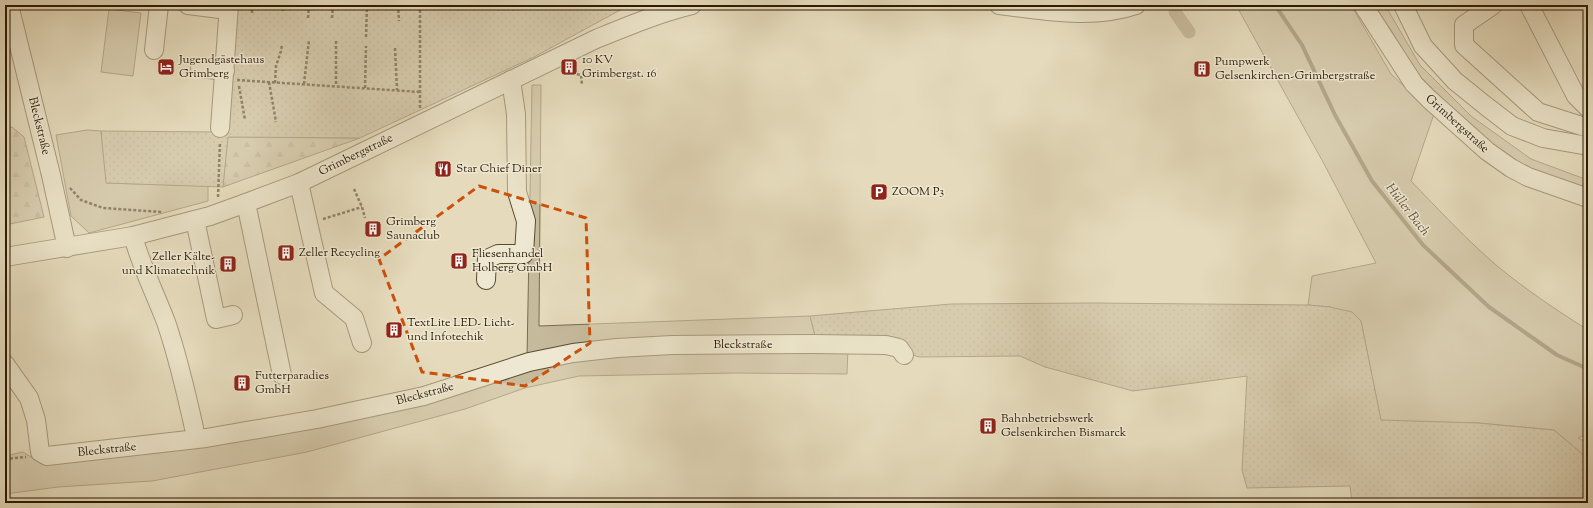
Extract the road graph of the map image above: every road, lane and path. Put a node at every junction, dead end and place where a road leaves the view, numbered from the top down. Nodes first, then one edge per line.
1 (9, 5) edge
2 (159, 5) edge
3 (188, 5) edge
4 (252, 5) edge
5 (283, 5) edge
6 (309, 5) edge
7 (333, 5) edge
8 (367, 5) edge
9 (398, 5) edge
10 (420, 5) edge
11 (524, 5) edge
12 (692, 5) edge
13 (999, 5) edge
14 (1136, 5) edge
15 (1363, 5) edge
16 (1403, 5) edge
17 (1493, 5) edge
18 (1529, 5) edge
19 (229, 8) edge
20 (497, 9) dead end
21 (283, 11) dead end
22 (252, 14) dead end
23 (308, 18) dead end
24 (332, 18) dead end
25 (398, 21) dead end
26 (366, 37) dead end
27 (309, 40) dead end
28 (336, 41) dead end
29 (282, 44) dead end
30 (366, 46) dead end
31 (395, 48) dead end
32 (154, 50) dead end
33 (200, 68) dead end
34 (557, 71) dead end
35 (229, 77) junction
36 (511, 80) junction
37 (269, 82) junction
38 (275, 83) junction
39 (304, 84) junction
40 (336, 86) junction
41 (582, 86) dead end
42 (366, 88) junction
43 (397, 90) junction
44 (420, 92) junction
45 (1588, 108) edge
46 (245, 120) dead end
47 (276, 122) dead end
48 (420, 124) junction
49 (220, 128) joint
50 (1588, 128) edge
51 (1588, 146) edge
52 (51, 175) junction
53 (299, 183) junction
54 (354, 189) dead end
55 (1588, 198) edge
56 (246, 203) junction
57 (362, 207) junction
58 (164, 212) dead end
59 (202, 218) junction
60 (365, 218) dead end
61 (307, 222) junction
62 (133, 236) junction
63 (67, 248) junction
64 (5, 257) edge
65 (486, 280) dead end
66 (233, 315) dead end
67 (362, 343) dead end
68 (904, 355) dead end
69 (5, 364) edge
70 (282, 374) dead end
71 (194, 428) dead end
72 (40, 452) junction
73 (5, 459) edge

1 - 52 street, Bleckstraße
2 - 32 street
3 - 19 street
4 - 22 path
5 - 21 path
6 - 23 path
7 - 24 path
8 - 26 path
9 - 25 path
10 - 44 path
11 - 20 path
12 - 36 street, Grimbergstraße
13 - 14 street
15 - 55 street, Grimbergstraße
16 - 51 street
17 - 50 street
18 - 45 street
19 - 35 street
27 - 39 path
28 - 40 path
29 - 38 path
30 - 42 path
31 - 43 path
33 - 35 street
34 - 41 path
35 - 37 path
35 - 46 path
35 - 49 street
36 - 48 street, Grimbergstraße
36 - 65 street
37 - 38 path
37 - 47 path
38 - 39 path
39 - 40 path
40 - 42 path
42 - 43 path
43 - 44 path
44 - 48 path
48 - 53 street, Grimbergstraße
49 - 59 path
52 - 58 path
52 - 63 street, Bleckstraße
53 - 56 street, Grimbergstraße
53 - 61 street
54 - 57 path
56 - 59 street, Grimbergstraße
56 - 70 street
57 - 60 path
57 - 61 path
59 - 62 street, Grimbergstraße
59 - 66 street
61 - 67 street
62 - 63 street, Grimbergstraße
62 - 71 street
63 - 64 street, Grimbergstraße
68 - 72 street, Bleckstraße
69 - 72 street
72 - 73 path

